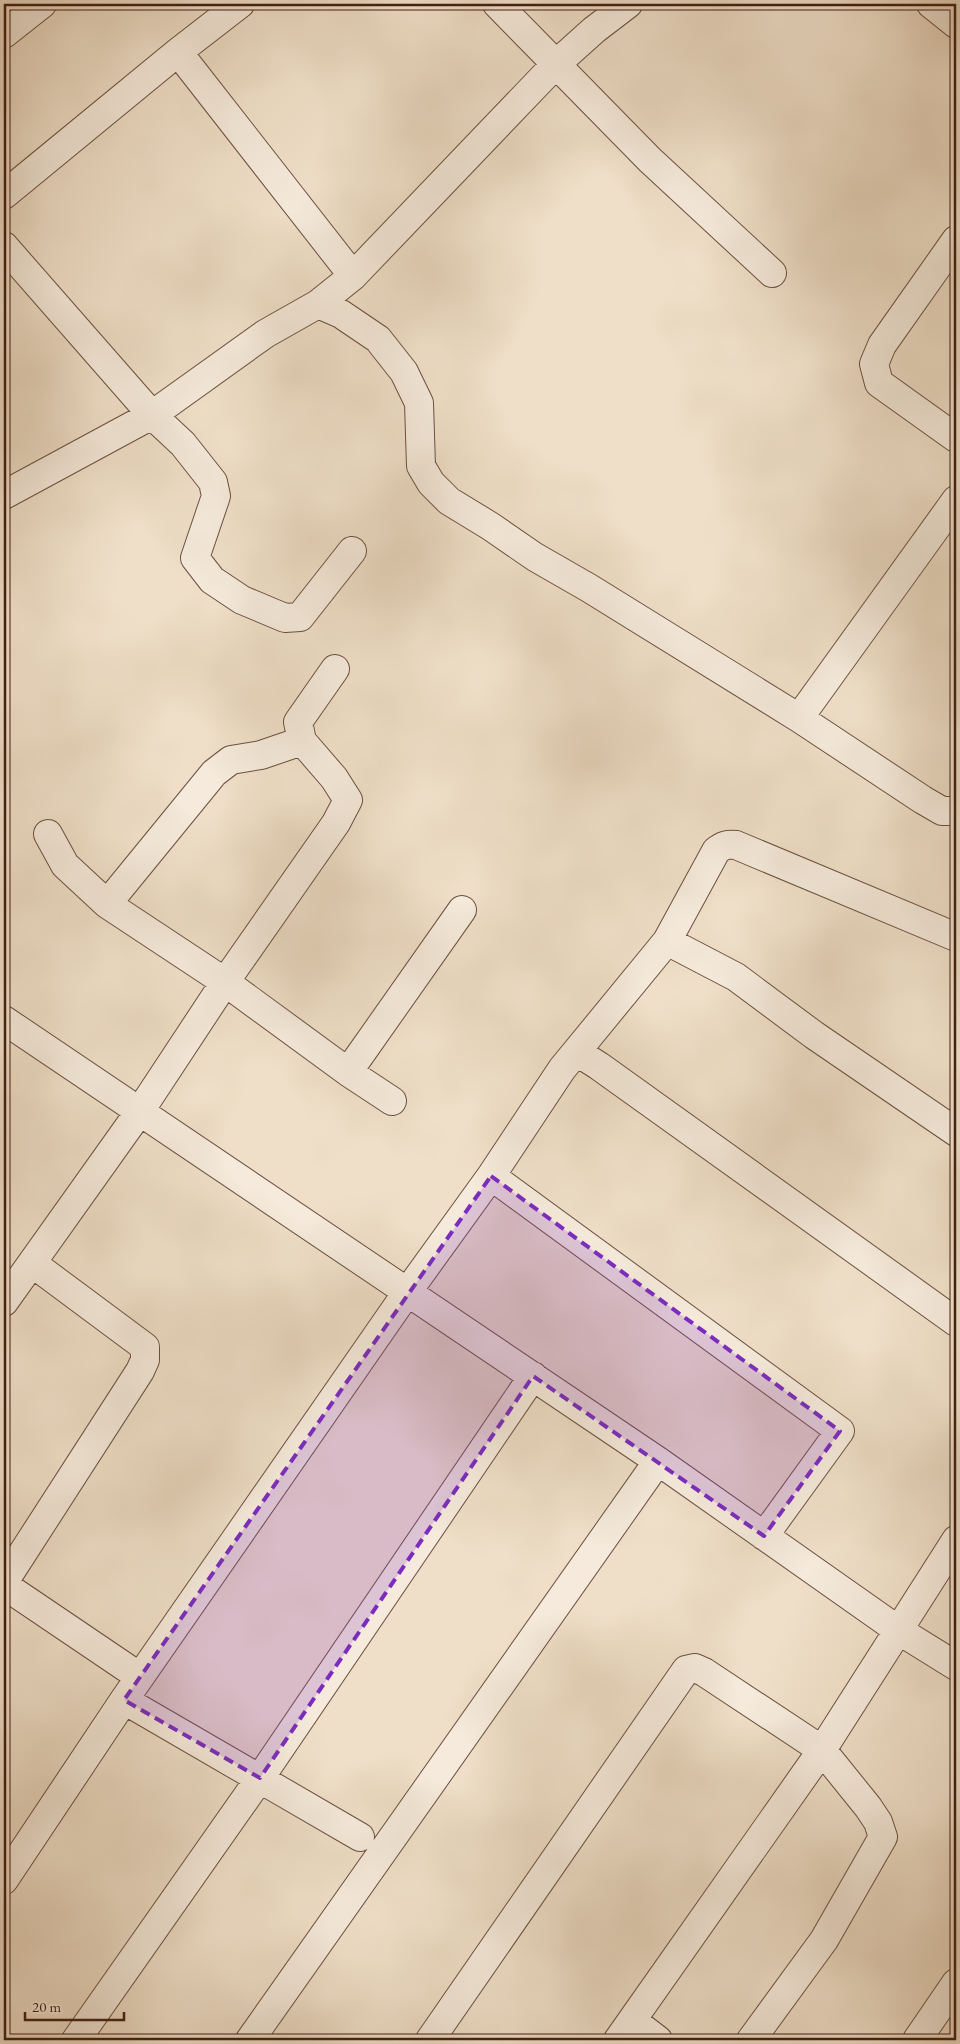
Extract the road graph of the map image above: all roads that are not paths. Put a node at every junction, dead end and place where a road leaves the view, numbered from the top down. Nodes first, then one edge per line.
1 (240, 4) edge
2 (497, 4) edge
3 (628, 4) edge
4 (931, 4) edge
5 (41, 5) edge
6 (956, 24) edge
7 (4, 34) edge
8 (178, 52) junction
9 (555, 65) junction
10 (4, 195) edge
11 (956, 241) edge
12 (4, 246) edge
13 (772, 272) dead end
14 (353, 276) junction
15 (318, 304) junction
16 (152, 415) junction
17 (956, 438) edge
18 (4, 495) edge
19 (956, 500) edge
20 (352, 551) dead end
21 (335, 669) dead end
22 (800, 718) junction
23 (302, 741) junction
24 (956, 811) edge
25 (48, 834) dead end
26 (107, 904) junction
27 (462, 910) dead end
28 (956, 938) edge
29 (667, 941) junction
30 (225, 982) junction
31 (4, 1020) edge
32 (577, 1052) junction
33 (348, 1072) junction
34 (392, 1101) dead end
35 (140, 1111) junction
36 (956, 1132) edge
37 (492, 1176) junction
38 (32, 1263) junction
39 (408, 1291) junction
40 (4, 1302) edge
41 (956, 1322) edge
42 (533, 1376) junction
43 (658, 1461) junction
44 (764, 1536) junction
45 (956, 1540) edge
46 (4, 1583) edge
47 (898, 1630) junction
48 (956, 1666) edge
49 (140, 1677) junction
50 (124, 1700) junction
51 (822, 1750) junction
52 (260, 1778) junction
53 (360, 1837) dead end
54 (4, 1880) edge
55 (956, 1983) edge
56 (625, 2030) edge
57 (76, 2040) edge
58 (250, 2040) edge
59 (430, 2040) edge
60 (658, 2040) edge
61 (751, 2040) edge
62 (917, 2040) edge

1 - 8 street
2 - 9 street
3 - 9 street
4 - 6 street
5 - 7 street
8 - 10 street
8 - 14 street
9 - 13 street
9 - 14 street
11 - 17 street
12 - 16 street
14 - 15 street
15 - 16 street
15 - 22 street
16 - 18 street
16 - 20 street
19 - 22 street
21 - 23 street
22 - 24 street
23 - 26 street
23 - 30 street
25 - 26 street
26 - 30 street
27 - 33 street
28 - 29 street
29 - 32 street
29 - 36 street
30 - 33 street
30 - 35 street
31 - 35 street
32 - 37 street
32 - 41 street
33 - 34 street
35 - 38 street
35 - 39 street
37 - 39 street
37 - 44 street
38 - 40 street
38 - 46 street
39 - 42 street
39 - 49 street
42 - 43 street
42 - 52 street
43 - 44 street
43 - 58 street
44 - 47 street
45 - 47 street
46 - 49 street
47 - 48 street
47 - 51 street
49 - 50 street
50 - 52 street
50 - 54 street
51 - 56 street
51 - 59 street
51 - 61 street
52 - 53 street
52 - 57 street
55 - 62 street
56 - 60 street

